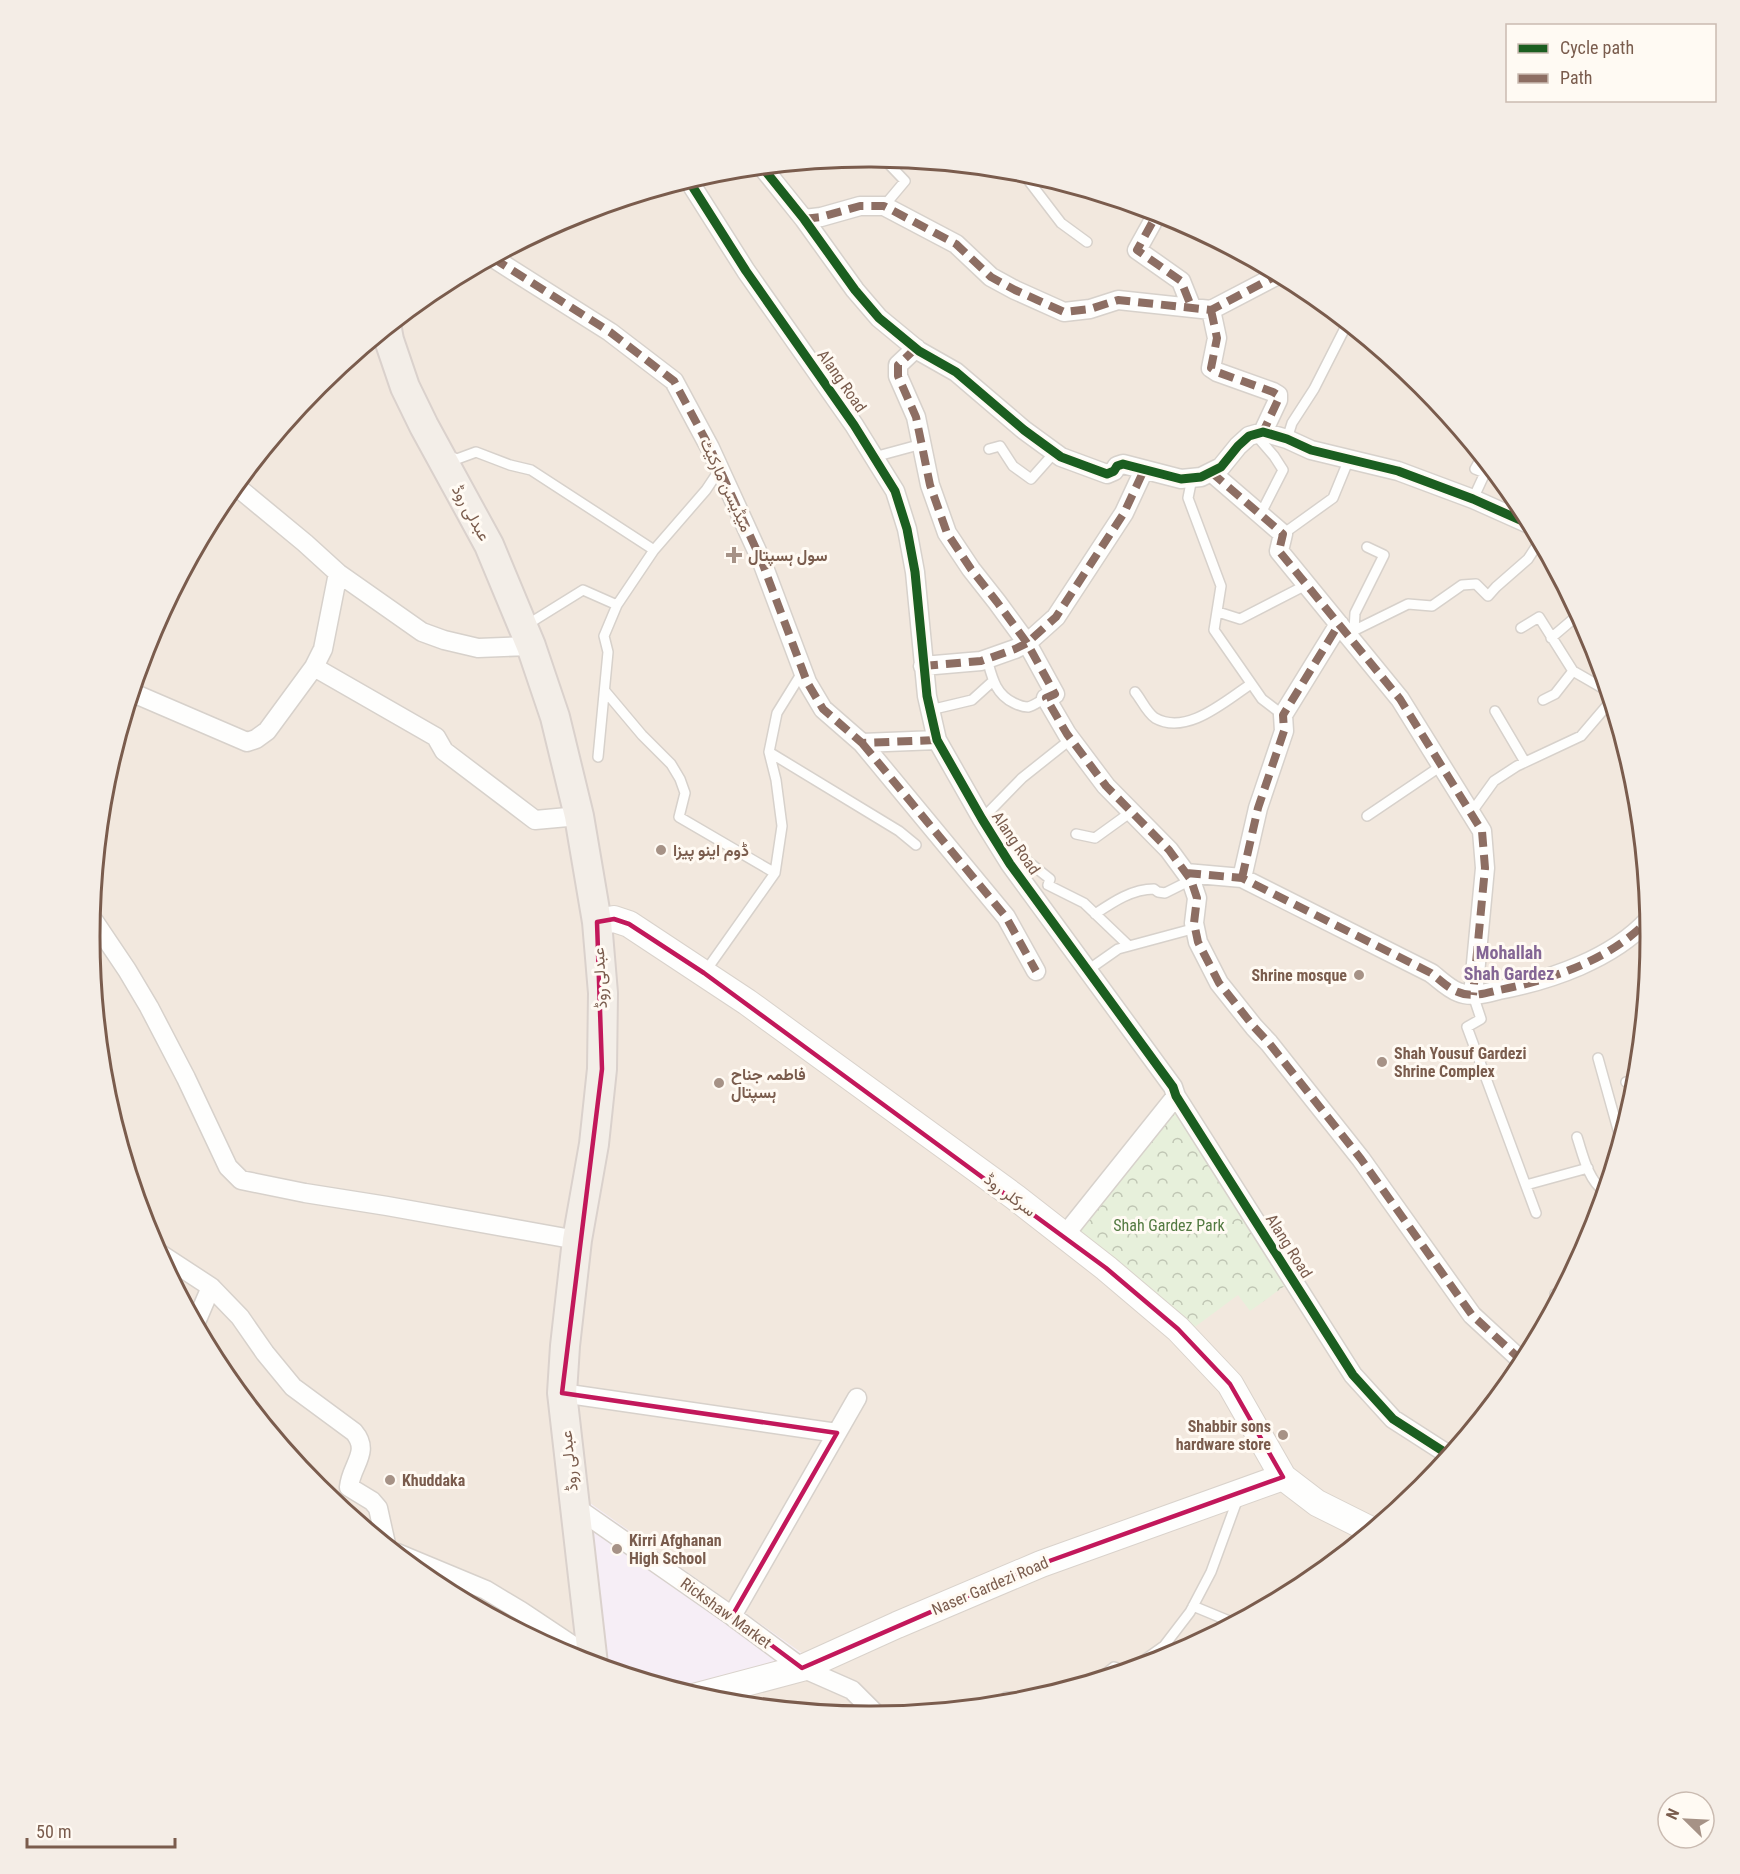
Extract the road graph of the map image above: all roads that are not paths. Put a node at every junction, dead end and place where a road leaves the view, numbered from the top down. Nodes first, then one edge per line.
1 (892, 168) edge
2 (768, 174) edge
3 (1032, 185) edge
4 (694, 188) edge
5 (884, 206) junction
6 (804, 219) junction
7 (1152, 223) dead end
8 (1087, 242) dead end
9 (500, 263) edge
10 (1269, 280) edge
11 (1191, 306) junction
12 (1212, 309) junction
13 (1343, 331) edge
14 (389, 338) edge
15 (915, 348) junction
16 (1259, 433) junction
17 (1287, 439) junction
18 (922, 444) junction
19 (989, 449) dead end
20 (437, 451) junction
21 (1055, 452) junction
22 (874, 457) junction
23 (1349, 459) junction
24 (720, 469) junction
25 (1144, 470) junction
26 (1211, 472) junction
27 (1484, 475) edge
28 (1192, 478) junction
29 (243, 492) edge
30 (1473, 499) junction
31 (1260, 515) junction
32 (1515, 518) edge
33 (1283, 534) junction
34 (1367, 548) dead end
35 (654, 550) junction
36 (1535, 550) edge
37 (338, 573) junction
38 (1306, 585) junction
39 (617, 605) junction
40 (1218, 612) junction
41 (1571, 621) edge
42 (1521, 628) dead end
43 (1347, 630) junction
44 (527, 637) junction
45 (1551, 639) junction
46 (1027, 643) junction
47 (987, 659) junction
48 (923, 666) junction
49 (314, 667) junction
50 (803, 671) junction
51 (1572, 671) junction
52 (993, 681) junction
53 (1251, 684) junction
54 (1597, 685) edge
55 (605, 691) junction
56 (1136, 692) dead end
57 (139, 696) edge
58 (1046, 698) junction
59 (1543, 700) dead end
60 (1604, 709) edge
61 (930, 710) junction
62 (1495, 711) dead end
63 (1283, 715) junction
64 (1071, 739) junction
65 (937, 740) junction
66 (862, 743) junction
67 (769, 752) junction
68 (598, 757) dead end
69 (1525, 762) junction
70 (1441, 766) junction
71 (1131, 812) junction
72 (1471, 813) junction
73 (579, 816) junction
74 (1366, 816) dead end
75 (985, 825) junction
76 (1076, 834) dead end
77 (916, 845) dead end
78 (775, 873) junction
79 (1189, 877) junction
80 (1242, 878) junction
81 (1095, 914) junction
82 (597, 922) junction
83 (1196, 928) junction
84 (1640, 929) edge
85 (100, 930) edge
86 (1129, 946) junction
87 (1088, 970) junction
88 (1036, 971) dead end
89 (704, 973) junction
90 (1473, 995) junction
91 (1598, 1058) dead end
92 (1176, 1096) junction
93 (1616, 1123) edge
94 (1576, 1137) dead end
95 (1588, 1168) junction
96 (1526, 1185) junction
97 (1598, 1187) edge
98 (1536, 1214) dead end
99 (1064, 1236) junction
100 (577, 1240) junction
101 (173, 1262) edge
102 (211, 1287) junction
103 (200, 1314) edge
104 (1516, 1355) edge
105 (562, 1393) junction
106 (857, 1398) dead end
107 (837, 1433) junction
108 (1443, 1451) edge
109 (1283, 1478) junction
110 (1240, 1493) junction
111 (574, 1506) junction
112 (1364, 1526) edge
113 (383, 1532) edge
114 (426, 1565) edge
115 (1193, 1606) junction
116 (732, 1616) junction
117 (1225, 1619) edge
118 (566, 1643) edge
119 (1158, 1650) edge
120 (592, 1654) edge
121 (802, 1668) junction
122 (716, 1691) edge
123 (868, 1706) edge

1 - 5 lane
2 - 6 street
3 - 8 lane
4 - 22 street, Alang Road
5 - 6 street
5 - 11 street
6 - 15 street
7 - 11 street
9 - 24 street, میڈیسن مارکیٹ
10 - 12 street
11 - 12 street
12 - 16 street
13 - 17 lane
14 - 20 main road, عبدلی روڈ
15 - 18 street
15 - 21 street
16 - 17 street
16 - 26 street
16 - 31 lane
17 - 23 street
18 - 22 lane
18 - 46 street
19 - 21 lane
20 - 35 lane
20 - 44 main road, عبدلی روڈ
21 - 25 street
22 - 48 street, Alang Road
23 - 30 street
23 - 33 lane
24 - 35 lane
24 - 50 street, میڈیسن مارکیٹ
25 - 28 street
25 - 46 street
26 - 28 street
26 - 31 street
27 - 30 lane
28 - 40 lane
29 - 37 street
30 - 32 street
31 - 33 street
33 - 38 street
34 - 43 lane
35 - 39 lane
36 - 43 lane
37 - 44 street
37 - 49 street
38 - 40 lane
38 - 43 street
39 - 44 lane
39 - 55 lane
40 - 53 lane
41 - 45 lane
42 - 45 lane
43 - 63 street
43 - 70 street
44 - 73 main road, عبدلی روڈ
45 - 51 lane
46 - 47 street
46 - 58 street
47 - 48 street
47 - 52 lane
48 - 61 street, Alang Road
49 - 57 street
49 - 73 street
50 - 66 street, میڈیسن مارکیٹ
50 - 67 lane
51 - 54 lane
51 - 59 lane
52 - 58 lane
52 - 61 lane
53 - 56 lane
53 - 63 lane
55 - 68 lane
55 - 78 lane
58 - 64 street
60 - 69 lane
61 - 65 street, Alang Road
62 - 69 lane
63 - 80 street
64 - 71 street
64 - 75 lane
65 - 66 street
65 - 75 street, Alang Road
66 - 88 street, میڈیسن مارکیٹ
67 - 77 lane
67 - 78 lane
69 - 72 lane
70 - 72 street
70 - 74 lane
71 - 76 lane
71 - 79 street
72 - 90 street
73 - 82 main road, عبدلی روڈ
75 - 81 lane
75 - 87 street, Alang Road
78 - 89 lane
79 - 80 street
79 - 81 lane
79 - 83 street
80 - 90 street
81 - 86 lane
82 - 89 main road, سرکلر روڈ
82 - 100 main road, عبدلی روڈ
83 - 86 lane
83 - 104 street
84 - 90 street
85 - 100 street
86 - 87 lane
87 - 92 street, Alang Road
89 - 99 main road, سرکلر روڈ
90 - 96 lane
91 - 93 lane
92 - 99 street
92 - 108 street, Alang Road
94 - 95 lane
95 - 96 lane
95 - 97 lane
96 - 98 lane
99 - 109 main road, سرکلر روڈ
100 - 105 main road, عبدلی روڈ
101 - 102 street
102 - 103 street
102 - 113 street
105 - 107 street
105 - 111 main road, عبدلی روڈ
106 - 107 street
107 - 116 street
109 - 110 main road, Naser Gardezi Road
109 - 112 main road, سرکلر روڈ
110 - 115 lane
110 - 121 main road, Naser Gardezi Road
111 - 116 street, Rickshaw Market
111 - 120 main road, عبدلی روڈ
114 - 118 street
115 - 117 lane
115 - 119 lane
116 - 121 street, Rickshaw Market
121 - 122 main road, Naser Gardezi Road
121 - 123 street, Rickshaw Market

